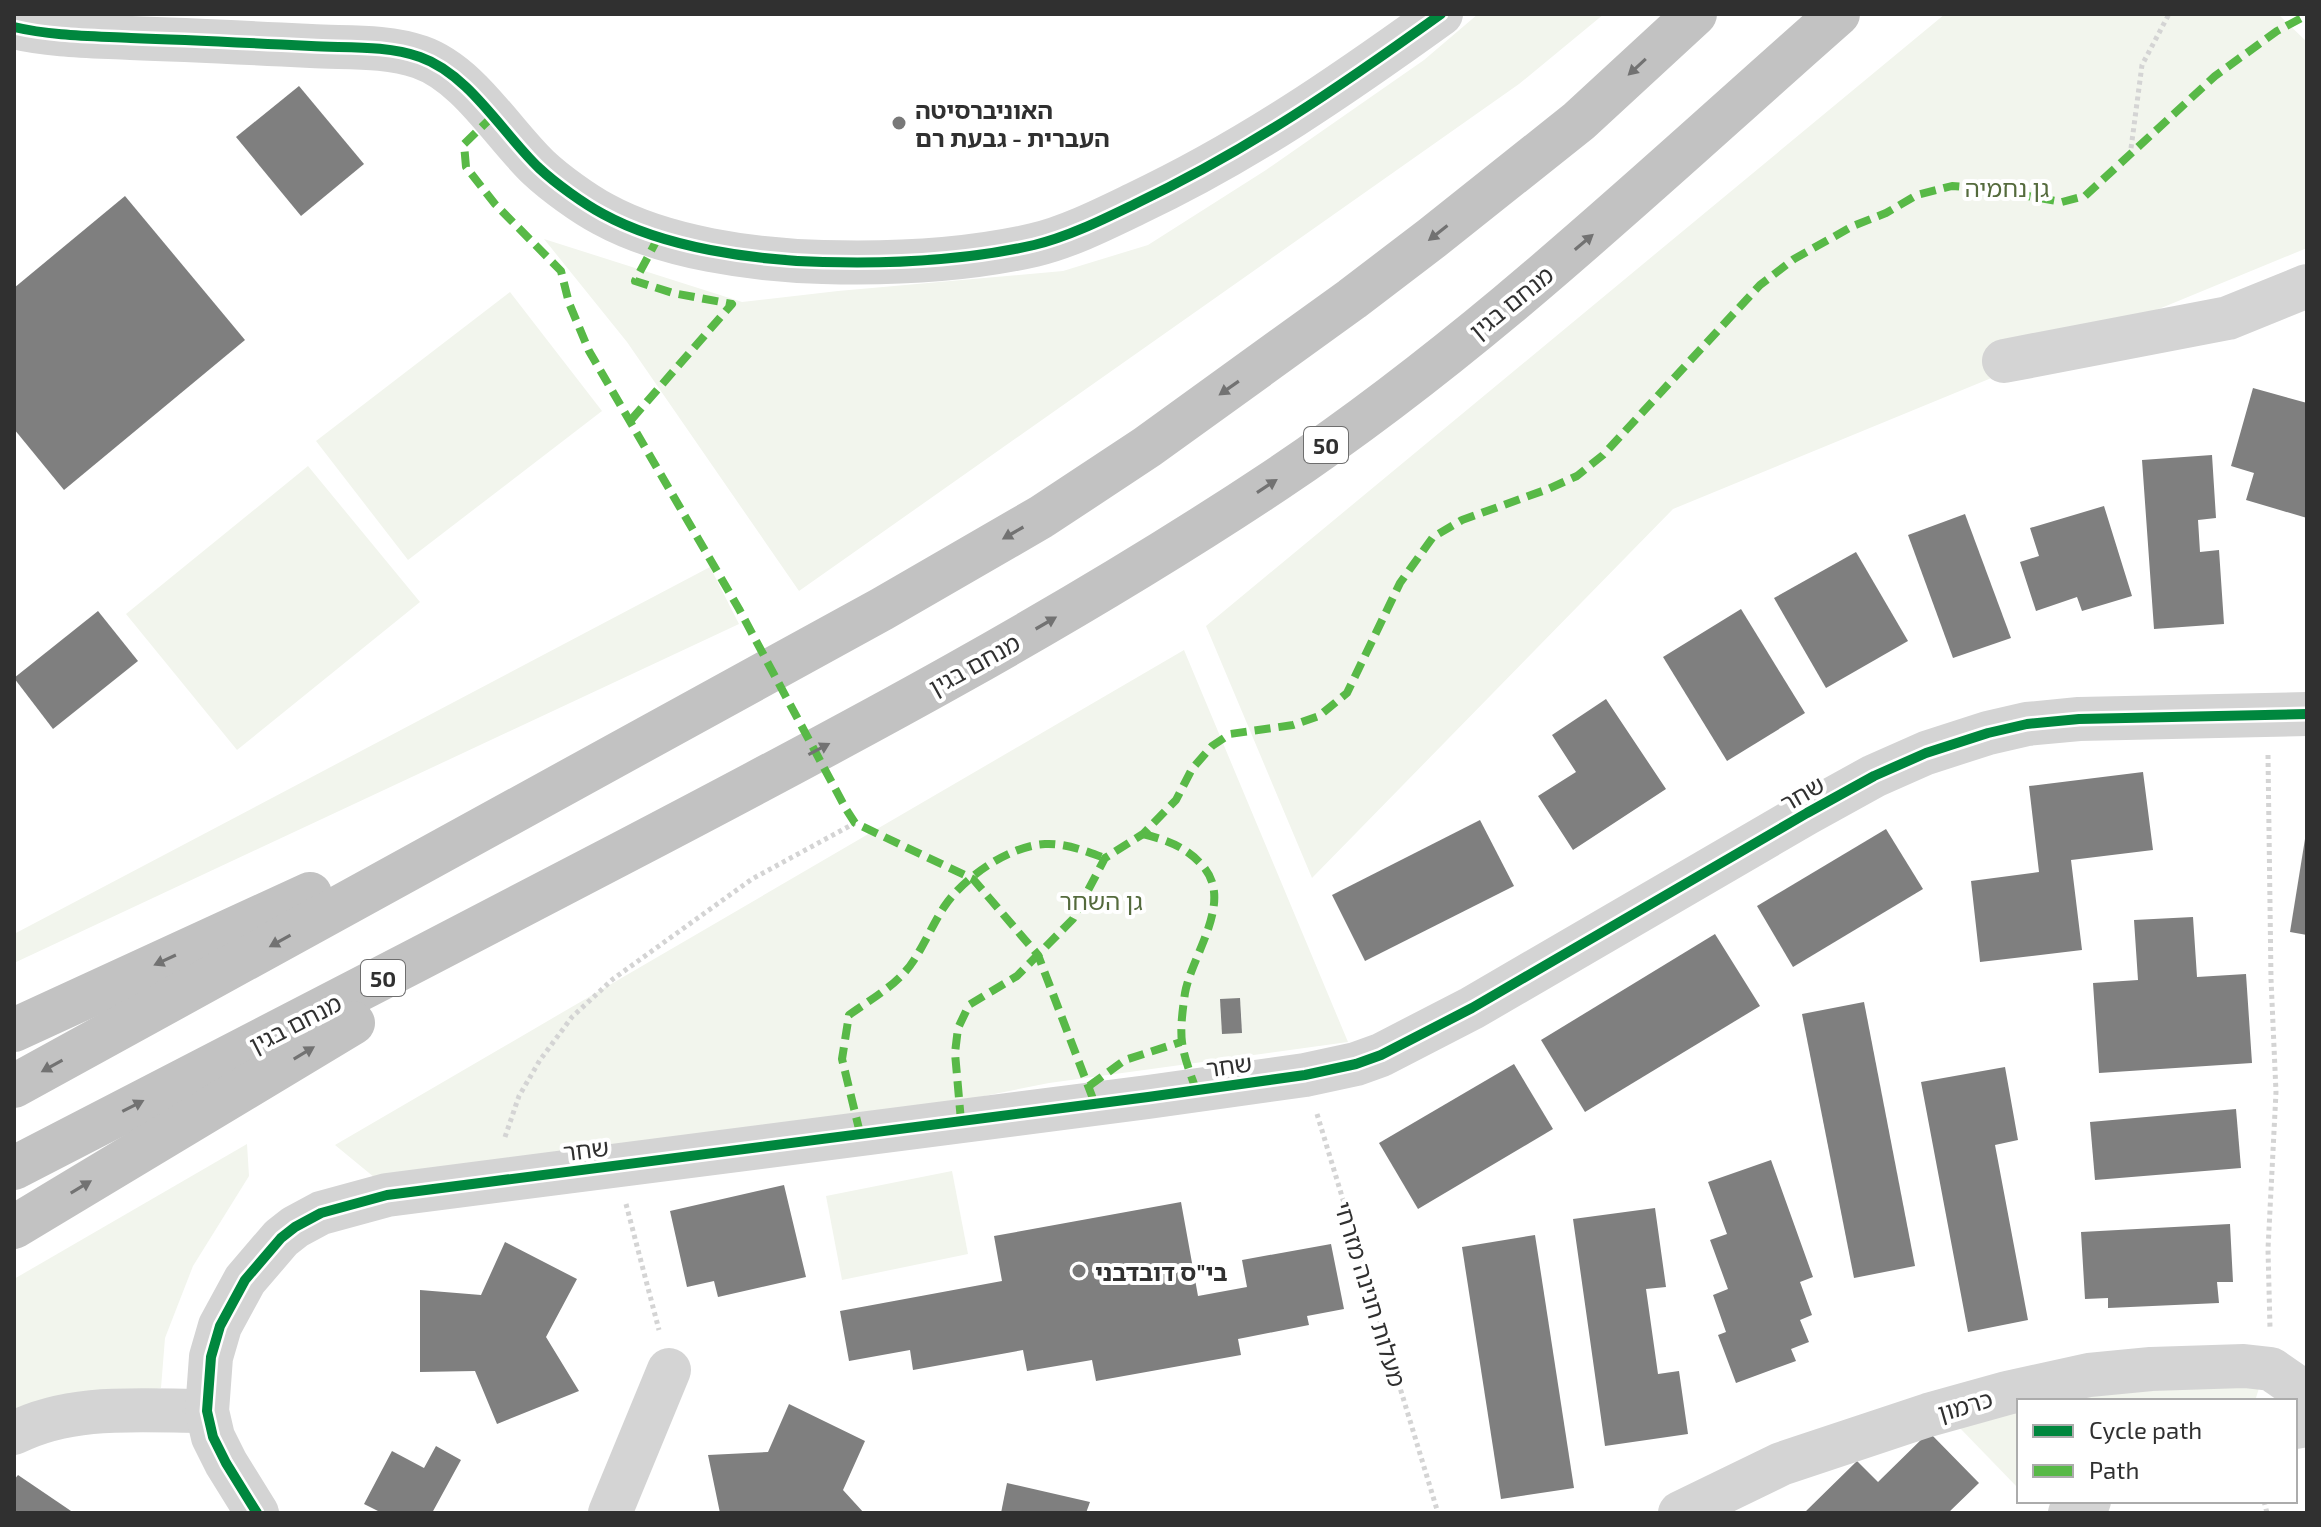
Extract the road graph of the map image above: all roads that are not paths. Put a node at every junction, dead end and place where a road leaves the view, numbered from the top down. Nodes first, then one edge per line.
1 (1441, 14) edge
2 (1695, 14) edge
3 (1838, 14) edge
4 (30, 25) edge
5 (2307, 286) edge
6 (2004, 361) dead end
7 (2288, 714) edge
8 (643, 742) junction
9 (750, 786) junction
10 (14, 1030) edge
11 (14, 1086) edge
12 (14, 1168) edge
13 (14, 1227) edge
14 (669, 1370) road end
15 (2307, 1394) edge
16 (207, 1411) junction
17 (14, 1433) edge
18 (257, 1513) edge
19 (610, 1513) edge
20 (1680, 1513) edge

1 - 4 street
2 -> 8 highway
9 -> 3 highway, מנחם בגין / 50
5 - 6 street
7 - 16 street, שחר
8 -> 10 highway
8 -> 11 highway
12 -> 9 highway, מנחם בגין / 50
13 -> 9 highway
14 - 19 street
15 - 20 street, כרמון
16 - 17 street
16 - 18 street

